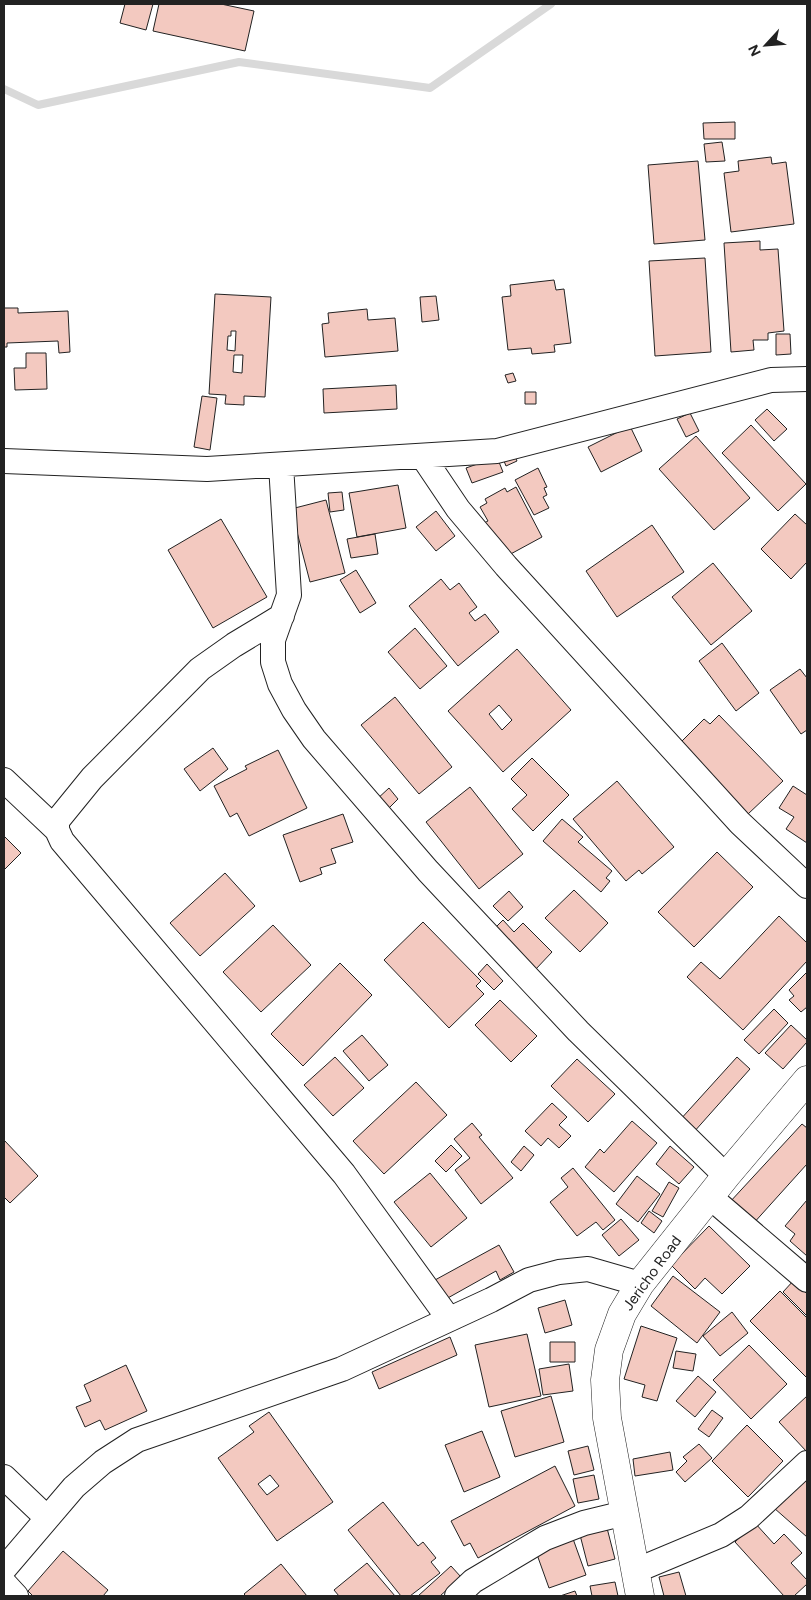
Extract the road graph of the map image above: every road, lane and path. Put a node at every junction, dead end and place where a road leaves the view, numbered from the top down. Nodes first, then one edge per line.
1 (807, 379) edge
2 (423, 456) junction
3 (4, 461) edge
4 (280, 465) junction
5 (282, 616) junction
6 (4, 780) edge
7 (57, 830) junction
8 (807, 886) edge
9 (807, 1080) edge
10 (726, 1176) junction
11 (710, 1198) junction
12 (807, 1280) edge
13 (640, 1284) junction
14 (449, 1320) junction
15 (807, 1463) edge
16 (4, 1477) edge
17 (625, 1513) junction
18 (47, 1518) junction
19 (4, 1568) edge
20 (4, 1583) edge
21 (638, 1583) edge
22 (16, 1596) edge
23 (457, 1596) edge

1 - 2 street
2 - 4 street
2 - 8 street
3 - 4 street
4 - 5 street
5 - 7 street
5 - 10 street
6 - 7 street
7 - 14 street
9 - 10 street, Jericho Road
10 - 11 street, Jericho Road
11 - 12 street
11 - 13 street, Jericho Road
13 - 14 street
13 - 17 street, Jericho Road
14 - 18 street
15 - 21 street
16 - 18 street
17 - 21 street, Jericho Road
17 - 23 street
18 - 19 street
20 - 22 street

